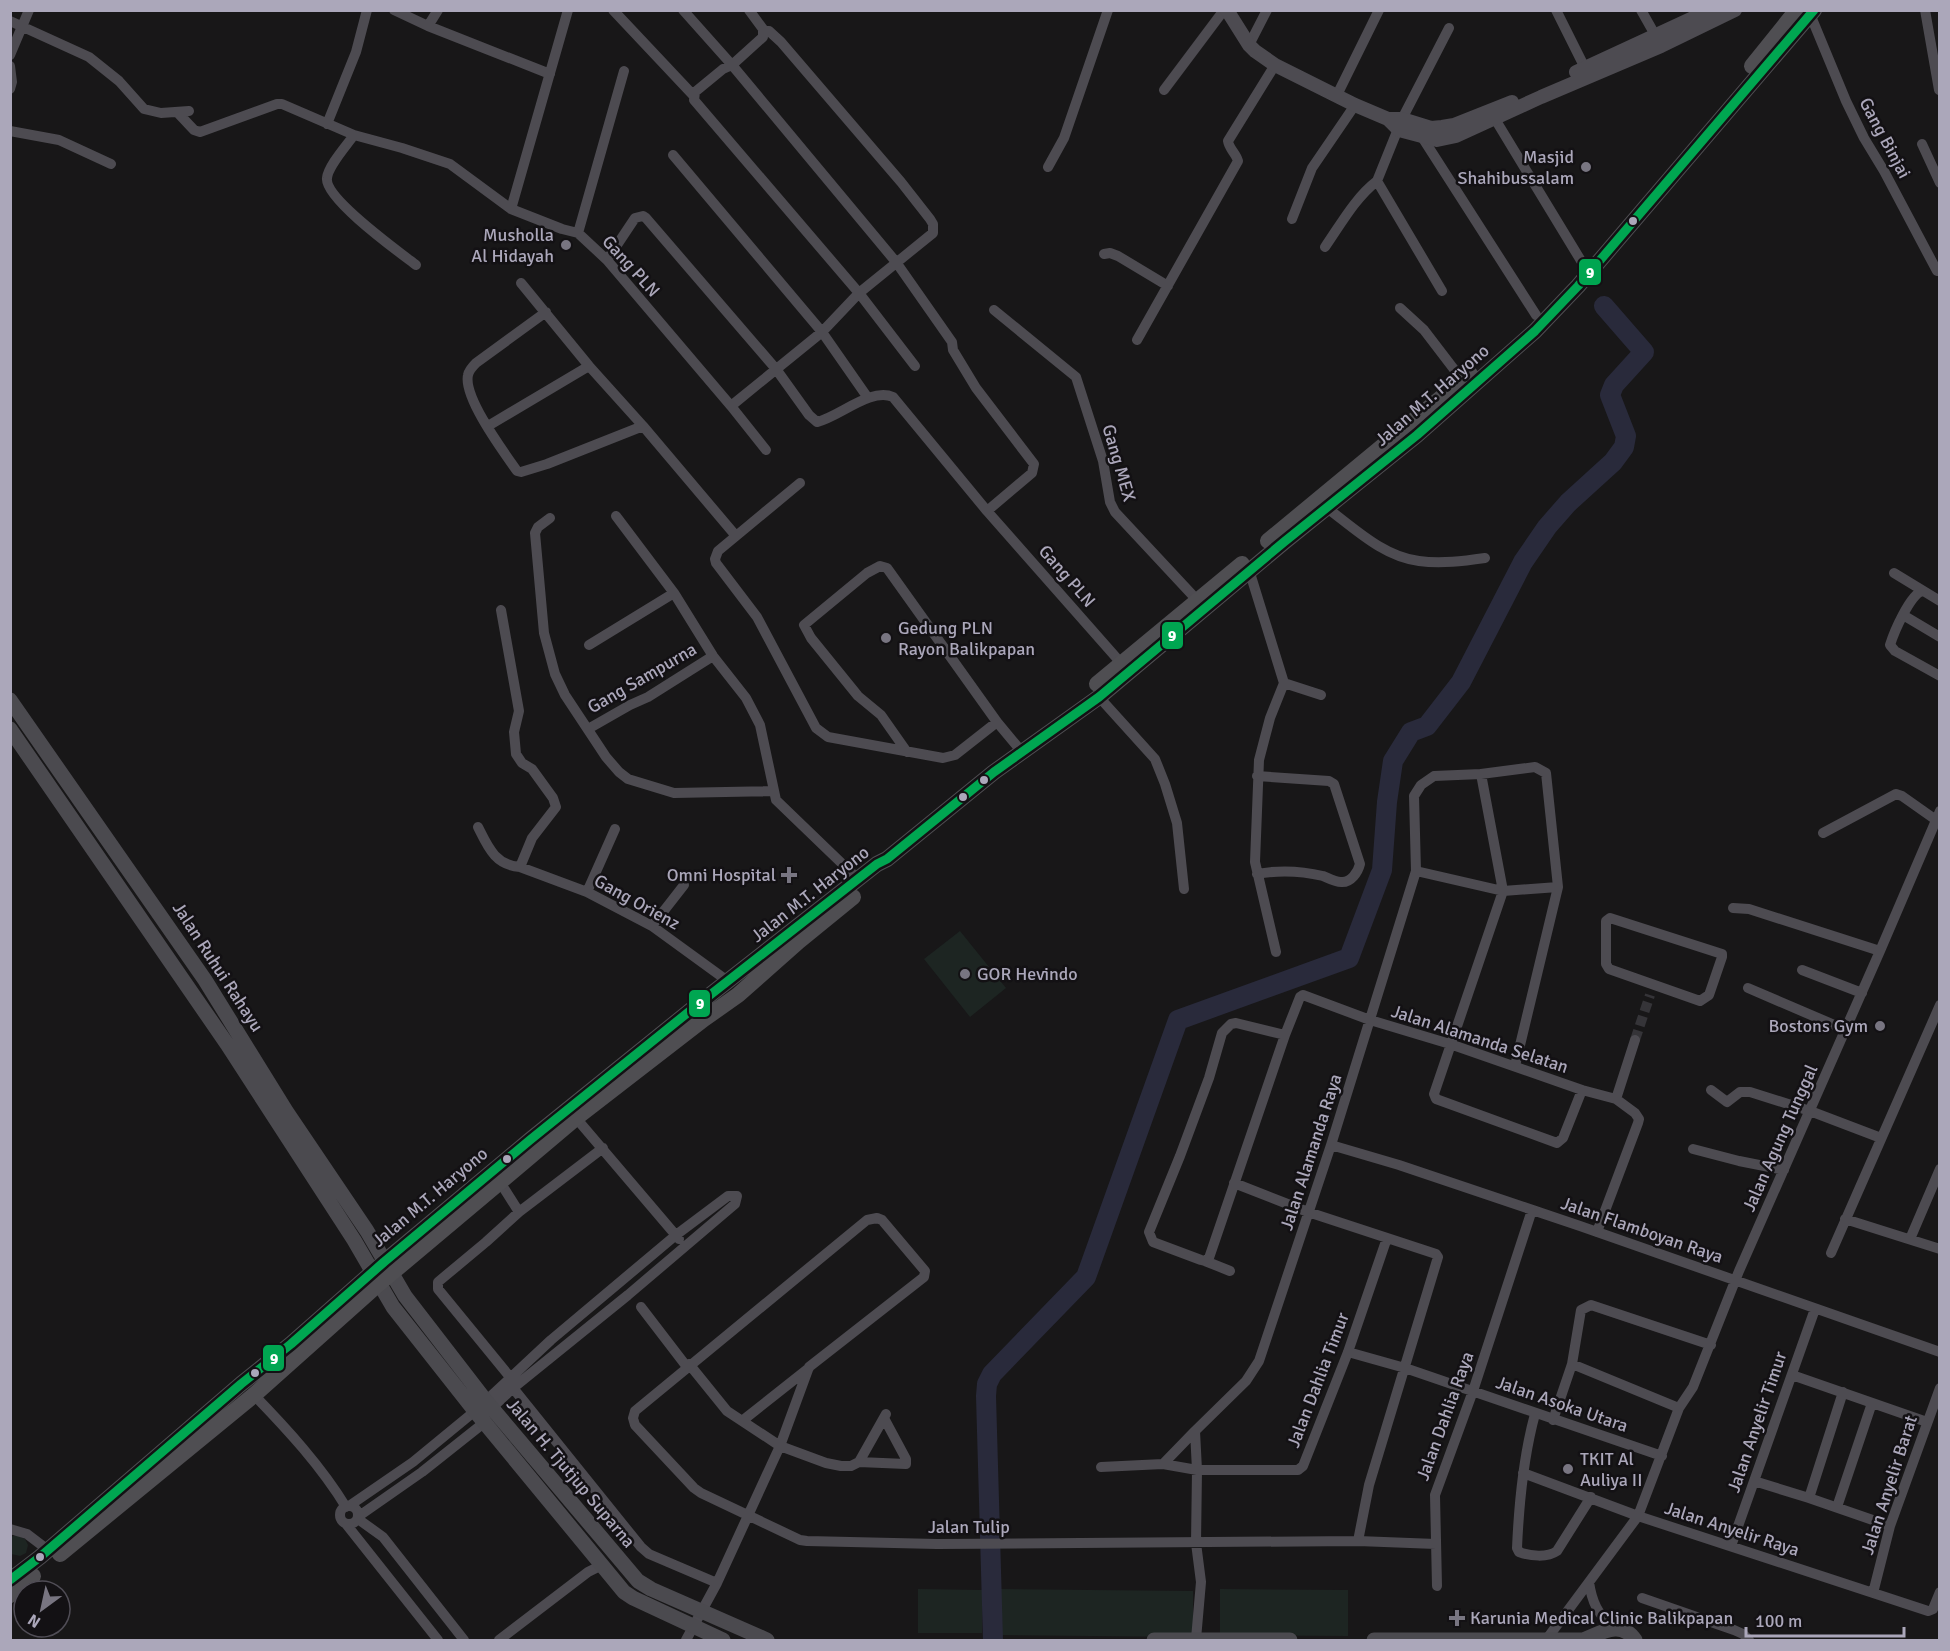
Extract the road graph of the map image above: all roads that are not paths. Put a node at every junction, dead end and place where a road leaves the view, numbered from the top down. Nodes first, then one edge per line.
1 (29, 10) edge
2 (367, 10) edge
3 (394, 10) edge
4 (438, 10) edge
5 (568, 10) edge
6 (613, 10) edge
7 (683, 10) edge
8 (749, 10) edge
9 (1108, 10) edge
10 (1225, 10) edge
11 (1267, 10) edge
12 (1379, 10) edge
13 (1556, 10) edge
14 (1641, 10) edge
15 (1710, 10) edge
16 (1735, 10) edge
17 (1925, 10) edge
18 (1807, 11) edge
19 (10, 21) edge
20 (21, 26) junction
21 (428, 26) junction
22 (1449, 28) dead end
23 (763, 31) junction
24 (1658, 41) junction
25 (1249, 45) junction
26 (10, 55) edge
27 (1275, 64) junction
28 (732, 65) junction
29 (10, 66) edge
30 (1586, 68) junction
31 (624, 71) dead end
32 (550, 74) junction
33 (10, 90) edge
34 (1164, 90) dead end
35 (1939, 90) edge
36 (693, 95) junction
37 (1337, 95) junction
38 (1355, 105) junction
39 (1492, 114) junction
40 (1396, 123) junction
41 (327, 124) junction
42 (10, 131) edge
43 (354, 135) junction
44 (1422, 137) junction
45 (1922, 144) dead end
46 (673, 155) dead end
47 (111, 164) dead end
48 (1048, 167) dead end
49 (1379, 178) junction
50 (1940, 183) edge
51 (512, 208) junction
52 (1292, 219) dead end
53 (578, 233) junction
54 (1325, 246) dead end
55 (1104, 255) dead end
56 (608, 260) junction
57 (896, 262) junction
58 (416, 265) dead end
59 (1940, 270) edge
60 (1581, 272) junction
61 (521, 283) dead end
62 (1168, 286) junction
63 (1442, 291) dead end
64 (859, 293) junction
65 (1400, 308) dead end
66 (994, 310) dead end
67 (546, 312) junction
68 (1536, 315) junction
69 (822, 332) junction
70 (1137, 340) dead end
71 (589, 366) junction
72 (915, 366) dead end
73 (776, 369) junction
74 (1463, 381) junction
75 (868, 398) junction
76 (731, 406) junction
77 (488, 426) junction
78 (643, 426) junction
79 (766, 450) dead end
80 (800, 483) dead end
81 (1327, 508) junction
82 (987, 511) junction
83 (616, 516) dead end
84 (550, 518) dead end
85 (736, 536) junction
86 (1485, 558) dead end
87 (1250, 573) junction
88 (1894, 573) dead end
89 (1922, 591) junction
90 (674, 593) junction
91 (1197, 600) junction
92 (1940, 601) edge
93 (501, 610) dead end
94 (1903, 615) junction
95 (1940, 638) edge
96 (589, 645) dead end
97 (713, 656) junction
98 (1121, 663) junction
99 (1940, 676) edge
100 (1284, 683) junction
101 (1321, 695) dead end
102 (1099, 698) junction
103 (10, 700) edge
104 (997, 723) junction
105 (10, 729) edge
106 (588, 729) junction
107 (907, 752) junction
108 (1022, 752) junction
109 (1481, 774) junction
110 (1257, 776) junction
111 (772, 791) junction
112 (1938, 815) edge
113 (477, 827) dead end
114 (615, 829) dead end
115 (1823, 832) dead end
116 (887, 860) junction
117 (520, 867) junction
118 (1416, 871) junction
119 (1257, 874) junction
120 (858, 879) junction
121 (684, 885) dead end
122 (1558, 886) junction
123 (1184, 889) dead end
124 (1503, 891) junction
125 (587, 892) junction
126 (1733, 908) dead end
127 (652, 926) junction
128 (1880, 951) junction
129 (1276, 952) dead end
130 (1802, 970) dead end
131 (729, 982) junction
132 (1748, 988) dead end
133 (1652, 990) joint
134 (1862, 993) junction
135 (1940, 1005) edge
136 (1371, 1020) junction
137 (1936, 1021) edge
138 (1846, 1029) junction
139 (1285, 1035) junction
140 (1635, 1040) tunnel mouth
141 (1450, 1044) junction
142 (1515, 1066) junction
143 (1582, 1090) junction
144 (1711, 1090) dead end
145 (1616, 1100) junction
146 (1810, 1111) junction
147 (576, 1118) junction
148 (1881, 1137) junction
149 (1331, 1145) junction
150 (603, 1148) junction
151 (1693, 1149) dead end
152 (1940, 1169) edge
153 (1784, 1170) junction
154 (500, 1182) junction
155 (1234, 1183) junction
156 (1532, 1210) junction
157 (519, 1212) junction
158 (1308, 1212) junction
159 (1845, 1219) junction
160 (1597, 1232) junction
161 (676, 1235) junction
162 (1387, 1239) junction
163 (1910, 1239) junction
164 (684, 1247) junction
165 (1940, 1249) edge
166 (1831, 1252) dead end
167 (1206, 1261) junction
168 (1230, 1271) dead end
169 (382, 1273) junction
170 (1736, 1280) junction
171 (641, 1307) dead end
172 (1815, 1308) junction
173 (1711, 1345) junction
174 (1348, 1352) junction
175 (1940, 1352) edge
176 (1572, 1364) junction
177 (688, 1365) junction
178 (809, 1367) junction
179 (1405, 1368) junction
180 (1792, 1374) junction
181 (511, 1383) junction
182 (1940, 1388) edge
183 (1473, 1391) junction
184 (1843, 1392) junction
185 (254, 1395) junction
186 (1872, 1403) junction
187 (1679, 1408) junction
188 (484, 1410) junction
189 (1535, 1414) junction
190 (1553, 1420) junction
191 (742, 1421) junction
192 (1927, 1422) junction
193 (1195, 1431) junction
194 (780, 1446) junction
195 (1662, 1456) junction
196 (859, 1462) junction
197 (1163, 1464) junction
198 (1101, 1467) dead end
199 (1197, 1470) junction
200 (1523, 1473) junction
201 (1754, 1481) junction
202 (1591, 1497) junction
203 (1809, 1497) junction
204 (347, 1506) junction
205 (1837, 1507) junction
206 (748, 1515) junction
207 (1638, 1516) junction
208 (359, 1517) junction
209 (346, 1524) junction
210 (1890, 1526) junction
211 (10, 1529) edge
212 (1358, 1541) junction
213 (1196, 1543) junction
214 (1436, 1544) junction
215 (1731, 1546) junction
216 (52, 1554) junction
217 (602, 1565) junction
218 (18, 1579) edge
219 (717, 1582) junction
220 (1589, 1582) junction
221 (1437, 1586) dead end
222 (1940, 1592) edge
223 (1873, 1593) junction
224 (1642, 1598) dead end
225 (701, 1612) junction
226 (1605, 1633) edge
227 (690, 1634) edge
228 (1635, 1638) edge
229 (1196, 1640) edge
230 (1546, 1640) edge
231 (438, 1641) edge
232 (464, 1641) edge
233 (499, 1641) edge
234 (723, 1641) edge
235 (767, 1641) edge
236 (1154, 1641) edge
237 (1290, 1641) edge
238 (1374, 1641) edge
239 (1749, 1641) edge

1 - 20 street
2 - 41 street
3 - 21 street
4 - 21 street
5 - 32 street
6 - 36 street
7 - 28 street
8 - 23 street
9 - 48 street
10 - 25 street
10 - 34 street
11 - 25 street
12 - 37 street
13 - 30 street
14 - 24 street
15 - 24 street
16 - 24 street
17 - 35 street
18 - 59 street, Gang Binjai
18 - 60 main road, Jalan M.T. Haryono
19 - 20 street
20 - 26 street
20 - 41 street, Gang PLN
21 - 32 street
22 - 40 street
23 - 28 street
23 - 57 street
24 - 30 street
24 - 39 street
25 - 27 street
27 - 37 street
27 - 62 street
28 - 36 street
28 - 57 street
29 - 33 street
30 - 39 street
31 - 53 street
32 - 51 street
36 - 64 street
37 - 38 street
38 - 40 street
38 - 52 street
39 - 40 street
39 - 44 street
39 - 60 street
40 - 44 street
40 - 49 street
41 - 43 street, Gang PLN
42 - 47 street
43 - 51 street, Gang PLN
43 - 58 street
44 - 68 street
45 - 50 street
46 - 69 street
49 - 54 street
49 - 63 street
51 - 53 street, Gang PLN
53 - 56 street, Gang PLN
55 - 62 street
56 - 73 street, Gang PLN
56 - 76 street, Gang PLN
57 - 64 street
57 - 82 street
60 - 68 main road, Jalan M.T. Haryono
60 - 81 main road, Jalan M.T. Haryono
61 - 67 street
62 - 70 street
64 - 69 street
64 - 72 street
65 - 74 street
66 - 91 street, Gang MEX
67 - 71 street
67 - 77 street
68 - 74 main road, Jalan M.T. Haryono
69 - 73 street
69 - 75 street
71 - 77 street
71 - 78 street
73 - 75 street, Gang PLN
73 - 76 street
74 - 91 main road, Jalan M.T. Haryono
75 - 82 street, Gang PLN
76 - 79 street, Gang PLN
77 - 78 street
78 - 85 street
80 - 85 street
81 - 86 street
81 - 87 main road, Jalan M.T. Haryono
82 - 98 street, Gang PLN
83 - 90 street, Gang Sampurna
84 - 106 street, Gang Sampurna
85 - 107 street
87 - 100 street
87 - 102 main road, Jalan M.T. Haryono
88 - 89 street
89 - 92 street
89 - 94 street
90 - 96 street
90 - 97 street, Gang Sampurna
91 - 98 main road, Jalan M.T. Haryono
93 - 117 street
94 - 95 street
94 - 99 street
97 - 106 street, Gang Sampurna
97 - 111 street, Gang Sampurna
98 - 108 main road, Jalan M.T. Haryono
100 - 101 street
100 - 110 street
102 - 108 main road, Jalan M.T. Haryono
102 - 123 street
103 - 169 main road, Jalan Ruhui Rahayu
104 - 107 street
104 - 107 street
104 - 108 street
105 - 169 main road, Jalan Ruhui Rahayu
106 - 111 street, Gang Sampurna
108 - 116 main road, Jalan M.T. Haryono
109 - 118 street, Jalan Alamanda Raya
109 - 122 street, Jalan Alamanda Raya
109 - 124 street
110 - 119 street
110 - 119 street
111 - 120 street, Gang Sampurna
112 - 115 street
112 - 128 street, Jalan Agung Tunggal
113 - 117 street, Gang Orienz
114 - 125 street
116 - 120 main road, Jalan M.T. Haryono
116 - 147 main road, Jalan M.T. Haryono
117 - 125 street, Gang Orienz
118 - 124 street
118 - 136 street, Jalan Alamanda Raya
119 - 129 street
120 - 131 main road, Jalan M.T. Haryono
121 - 127 street
122 - 124 street
122 - 142 street
124 - 141 street
125 - 127 street, Gang Orienz
126 - 128 street
127 - 131 street, Gang Orienz
128 - 134 street, Jalan Agung Tunggal
130 - 134 street
131 - 169 main road, Jalan M.T. Haryono
132 - 138 street
133 - 133 street
134 - 138 street, Jalan Agung Tunggal
135 - 137 street
136 - 139 street, Jalan Alamanda Selatan
136 - 141 street, Jalan Alamanda Selatan
136 - 149 street, Jalan Alamanda Raya
137 - 148 street
138 - 146 street, Jalan Agung Tunggal
139 - 155 street
139 - 167 street
140 - 145 street
141 - 142 street, Jalan Alamanda Selatan
141 - 143 street
142 - 143 street, Jalan Alamanda Selatan
143 - 145 street, Jalan Alamanda Selatan
144 - 146 street
145 - 160 street, Jalan Alamanda Selatan
146 - 148 street
146 - 153 street, Jalan Agung Tunggal
147 - 150 street
147 - 154 main road, Jalan M.T. Haryono
148 - 159 street
149 - 156 street, Jalan Flamboyan Raya
149 - 158 street, Jalan Alamanda Raya
150 - 157 street
150 - 161 street
151 - 153 street
152 - 163 street
153 - 170 street, Jalan Agung Tunggal
154 - 157 street
154 - 169 main road, Jalan M.T. Haryono
155 - 158 street
155 - 167 street
156 - 160 street, Jalan Flamboyan Raya
156 - 183 street, Jalan Dahlia Raya
157 - 181 street
158 - 162 street
158 - 193 street, Jalan Alamanda Raya
159 - 163 street
159 - 166 street
160 - 170 street, Jalan Flamboyan Raya
161 - 164 street
161 - 164 street
161 - 181 street
162 - 174 street, Jalan Dahlia Timur
162 - 179 street
163 - 165 street
164 - 181 street
167 - 168 street
169 - 185 main road, Jalan M.T. Haryono
169 - 188 main road, Jalan H. Tjutjup Suparna
169 - 216 main road, Jalan M.T. Haryono
170 - 172 street, Jalan Flamboyan Raya
170 - 173 street, Jalan Agung Tunggal
171 - 177 street
172 - 175 street, Jalan Flamboyan Raya
172 - 180 street, Jalan Anyelir Timur
173 - 176 street
173 - 187 street, Jalan Agung Tunggal
174 - 179 street, Jalan Asoka Utara
174 - 199 street, Jalan Dahlia Timur
176 - 187 street
176 - 190 street
177 - 178 street
177 - 191 street
177 - 206 street, Jalan Tulip
178 - 191 street
178 - 194 street
179 - 183 street, Jalan Asoka Utara
179 - 212 street
180 - 184 street
180 - 201 street, Jalan Anyelir Timur
181 - 188 street
181 - 219 street
182 - 192 street, Jalan Anyelir Barat
183 - 189 street, Jalan Asoka Utara
183 - 214 street, Jalan Dahlia Raya
184 - 186 street
184 - 203 street
185 - 204 street
185 - 216 main road, Jalan M.T. Haryono
186 - 192 street
186 - 205 street
187 - 195 street, Jalan Agung Tunggal
188 - 204 street
188 - 208 street
188 - 217 main road, Jalan H. Tjutjup Suparna
188 - 225 main road, Jalan H. Tjutjup Suparna
189 - 190 street, Jalan Asoka Utara
189 - 200 street
190 - 195 street, Jalan Asoka Utara
191 - 194 street
192 - 210 street, Jalan Anyelir Barat
193 - 197 street, Jalan Alamanda Raya
193 - 199 street
194 - 196 street
194 - 206 street
195 - 207 street, Jalan Agung Tunggal
196 - 196 street
197 - 198 street
197 - 199 street
199 - 213 street
200 - 202 street, Jalan Anyelir Raya
200 - 202 street
201 - 203 street
201 - 215 street, Jalan Anyelir Timur
202 - 207 street, Jalan Anyelir Raya
203 - 205 street
204 - 208 street
204 - 209 street
205 - 210 street
206 - 213 street, Jalan Tulip
206 - 219 street
207 - 215 street, Jalan Anyelir Raya
207 - 220 street, Jalan Agung Tunggal
208 - 209 street
208 - 232 street
209 - 231 street
210 - 223 street, Jalan Anyelir Barat
211 - 216 street
212 - 213 street
212 - 214 street
213 - 229 street
214 - 221 street, Jalan Dahlia Raya
215 - 223 street, Jalan Anyelir Raya
216 - 218 main road, Jalan M.T. Haryono
217 - 227 main road, Jalan H. Tjutjup Suparna
217 - 233 street
219 - 225 street
220 - 226 street
220 - 230 street, Jalan Agung Tunggal
222 - 223 street, Jalan Anyelir Raya
224 - 239 street
225 - 227 street
225 - 235 main road, Jalan H. Tjutjup Suparna
226 - 228 main road
226 - 230 main road
227 - 234 main road, Jalan H. Tjutjup Suparna
229 - 236 main road
229 - 237 main road
230 - 238 main road

